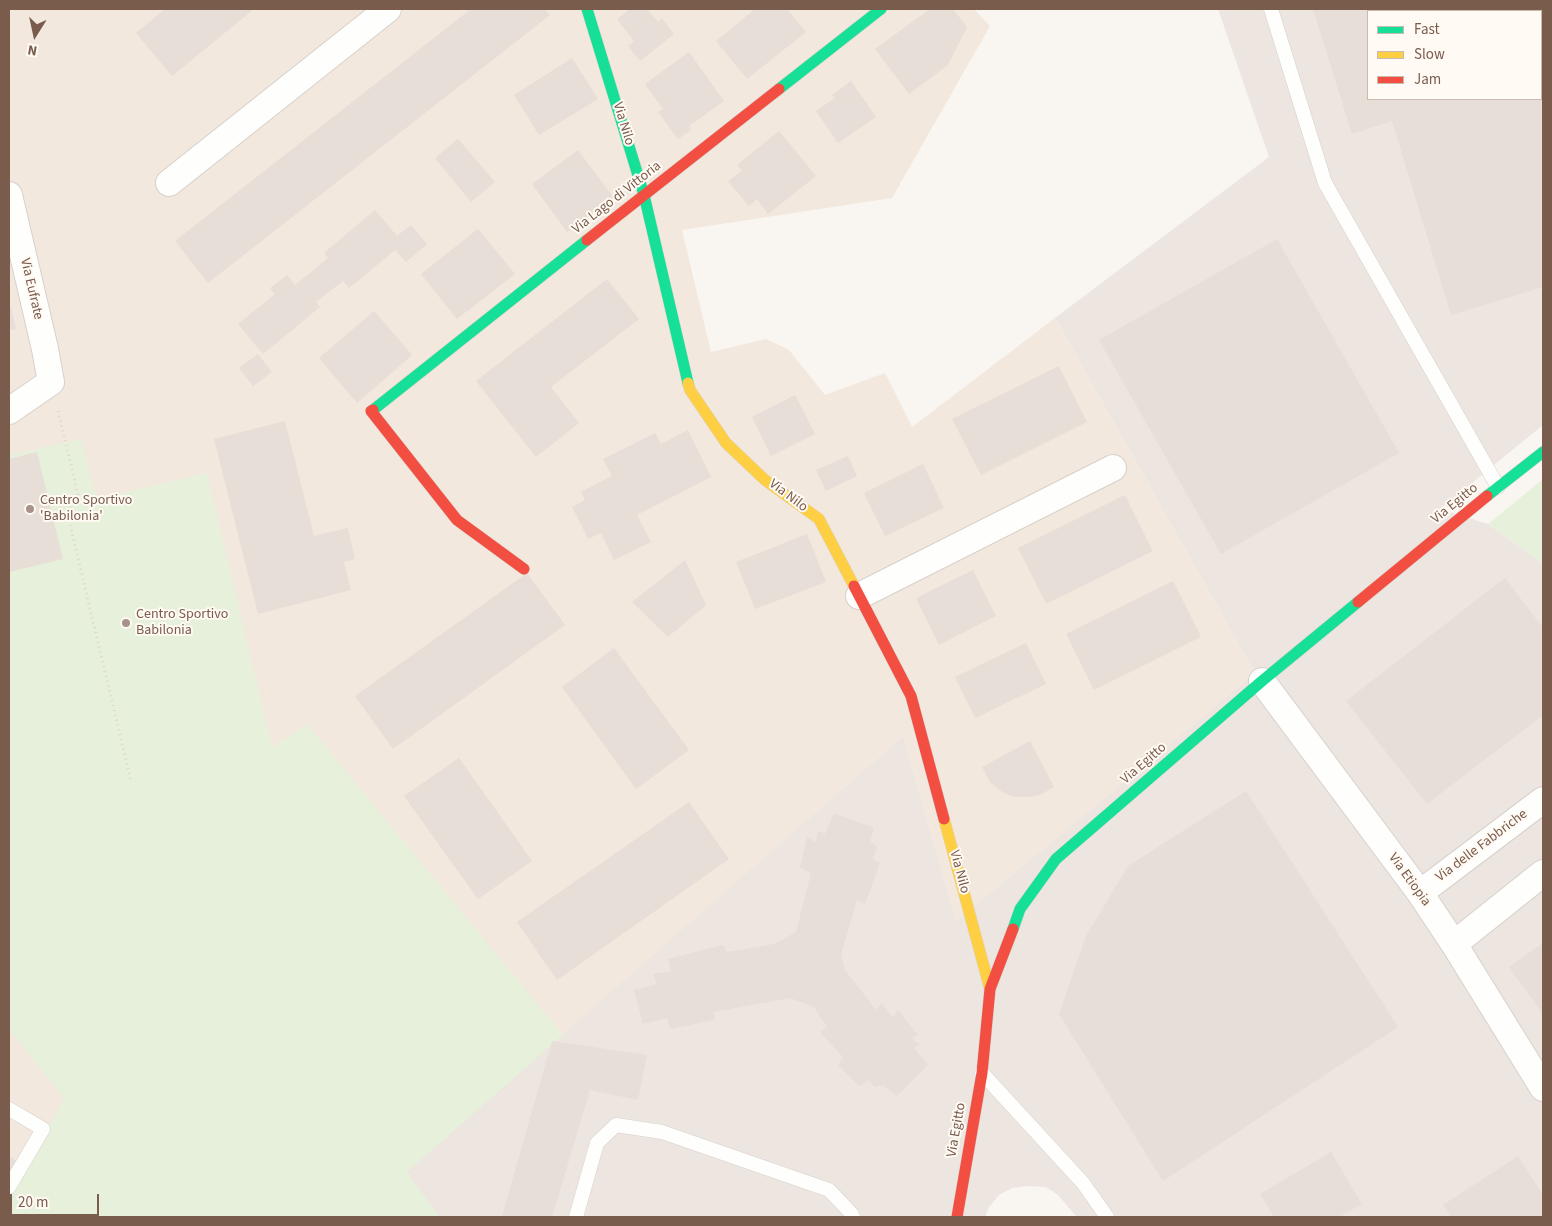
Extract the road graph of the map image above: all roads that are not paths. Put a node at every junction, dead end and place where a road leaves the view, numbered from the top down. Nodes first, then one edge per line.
1 (388, 9) edge
2 (587, 9) edge
3 (881, 9) edge
4 (1271, 9) edge
5 (169, 183) dead end
6 (9, 195) edge
7 (644, 195) junction
8 (9, 411) edge
9 (1543, 452) edge
10 (1113, 468) dead end
11 (1498, 487) junction
12 (524, 569) dead end
13 (859, 596) junction
14 (1262, 681) junction
15 (1543, 800) edge
16 (1543, 872) edge
17 (1420, 893) junction
18 (1454, 944) junction
19 (990, 989) junction
20 (982, 1073) junction
21 (1543, 1088) edge
22 (9, 1109) edge
23 (9, 1188) edge
24 (576, 1217) edge
25 (852, 1217) edge
26 (957, 1217) edge
27 (1107, 1217) edge

1 - 5 street
2 - 7 street, Via Nilo
3 - 7 street, Via Lago di Vittoria
4 - 11 lane
6 - 8 street, Via Eufrate
7 - 12 street, Via Lago di Vittoria
7 - 13 street, Via Nilo
9 - 11 street, Via Egitto
10 - 13 street
11 - 14 street, Via Egitto
13 - 19 street, Via Nilo
14 - 17 street, Via Etiopia
14 - 19 street, Via Egitto
15 - 17 street, Via delle Fabbriche
16 - 18 street
17 - 18 street, Via Etiopia
18 - 21 street, Via Etiopia
19 - 20 street, Via Egitto
20 - 26 street, Via Egitto
20 - 27 lane
22 - 23 lane
24 - 25 lane

